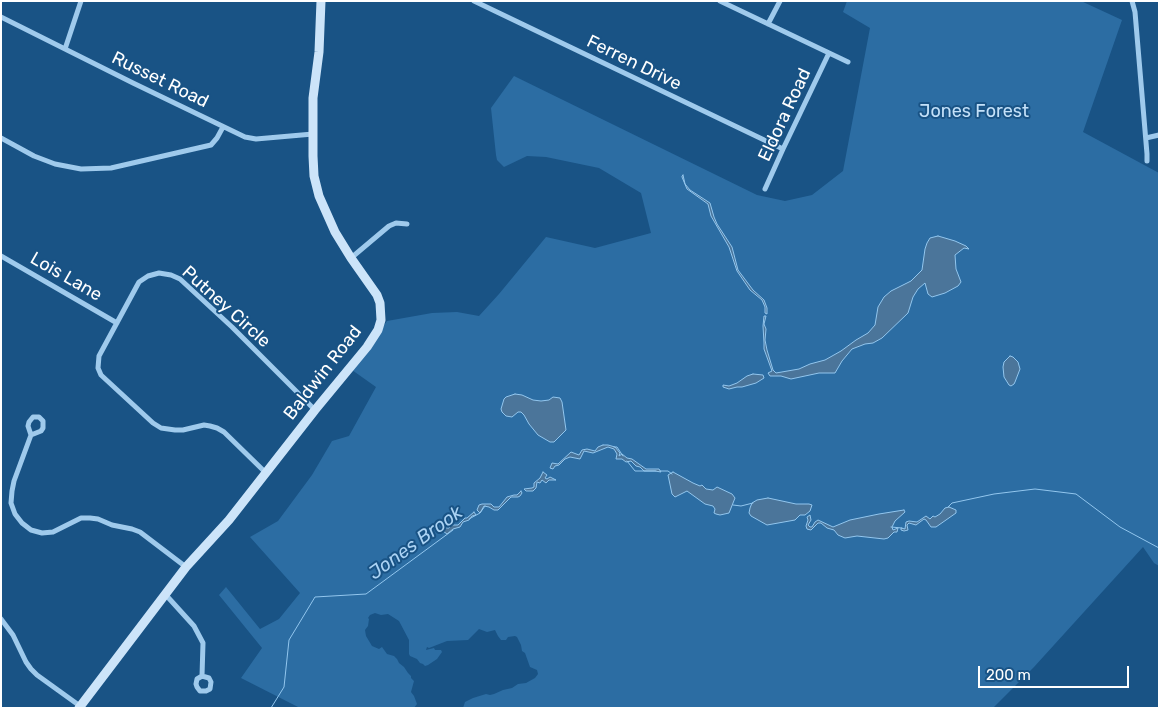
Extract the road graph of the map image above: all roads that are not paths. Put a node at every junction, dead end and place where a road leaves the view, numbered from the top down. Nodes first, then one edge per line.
1 (81, 1) edge
2 (321, 1) edge
3 (474, 1) edge
4 (720, 1) edge
5 (780, 1) edge
6 (1132, 1) edge
7 (1, 17) edge
8 (768, 24) junction
9 (65, 49) junction
10 (830, 53) junction
11 (848, 62) dead end
12 (222, 126) junction
13 (313, 134) junction
14 (1159, 135) edge
15 (1, 138) edge
16 (1146, 138) junction
17 (783, 149) junction
18 (1147, 162) dead end
19 (765, 189) dead end
20 (407, 224) dead end
21 (1, 256) edge
22 (351, 258) junction
23 (117, 322) junction
24 (315, 410) junction
25 (31, 435) dead end
26 (266, 473) junction
27 (186, 567) junction
28 (165, 594) junction
29 (1, 619) edge
30 (202, 676) dead end
31 (80, 707) edge

1 - 9 street
2 - 13 street, Baldwin Road
3 - 17 street, Ferren Drive
4 - 8 street
5 - 8 street
6 - 16 street
7 - 9 street, Russet Road
8 - 10 street
9 - 12 street, Russet Road
10 - 11 street
10 - 17 street, Eldora Road
12 - 13 street, Russet Road
12 - 15 street
13 - 22 street, Baldwin Road
14 - 16 street
16 - 18 street
17 - 19 street, Eldora Road
20 - 22 street
21 - 23 street, Lois Lane
22 - 24 street, Baldwin Road
23 - 24 street, Putney Circle
23 - 26 street, Putney Circle
24 - 26 street, Baldwin Road
25 - 27 street
26 - 27 street, Baldwin Road
27 - 28 street, Baldwin Road
28 - 30 street
28 - 31 street, Baldwin Road
29 - 31 street

